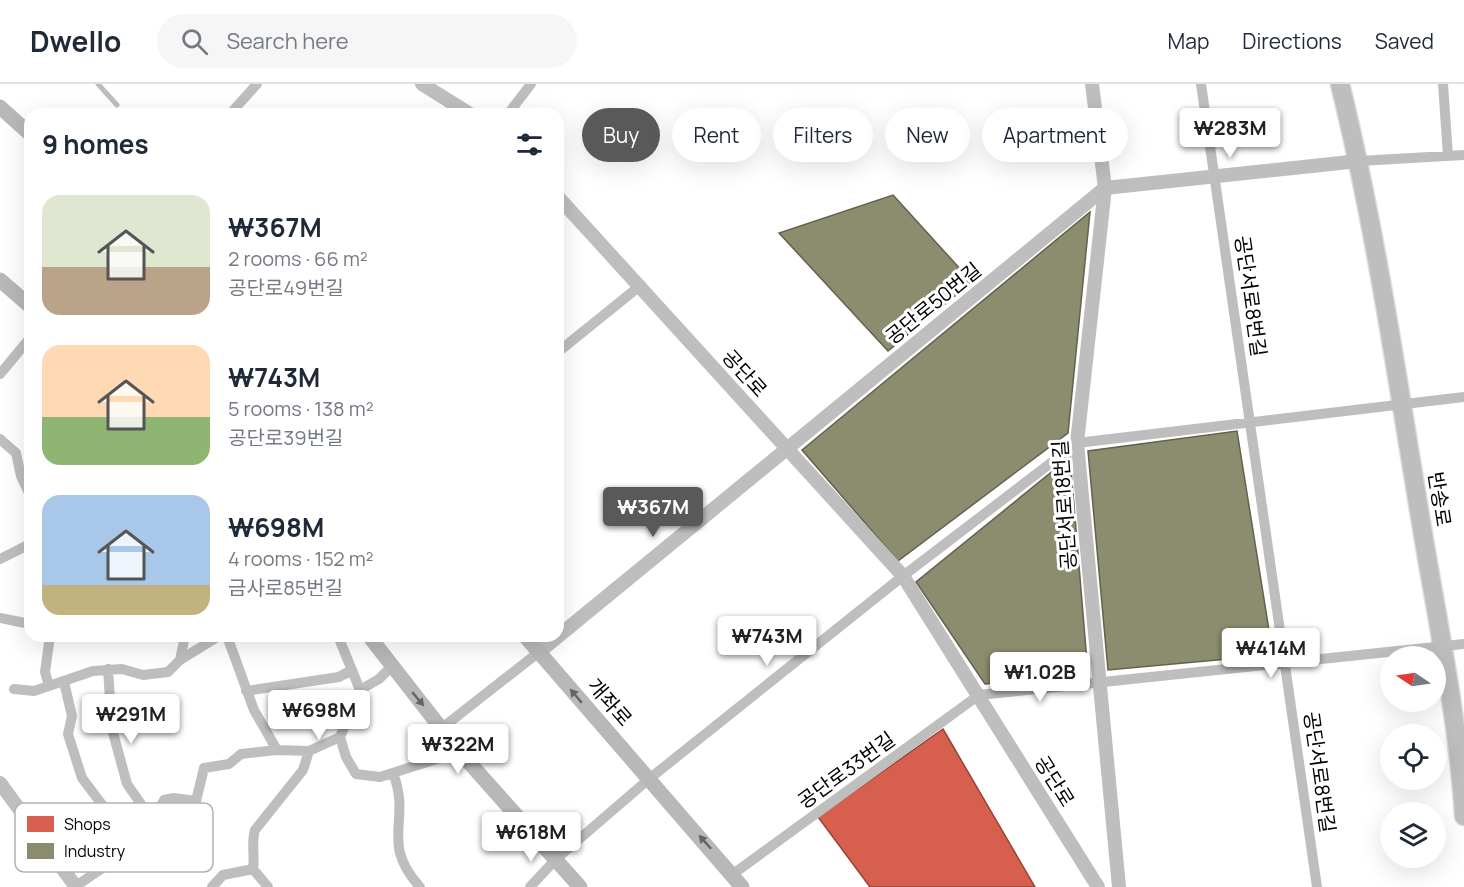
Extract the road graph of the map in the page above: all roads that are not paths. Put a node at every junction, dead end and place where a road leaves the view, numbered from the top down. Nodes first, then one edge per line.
1 (98, 84) edge
2 (257, 84) edge
3 (422, 84) edge
4 (531, 84) edge
5 (1092, 84) edge
6 (1201, 84) edge
7 (1340, 84) edge
8 (1443, 84) edge
9 (117, 105) dead end
10 (0, 107) edge
11 (235, 108) edge
12 (460, 108) edge
13 (513, 108) edge
14 (24, 129) edge
15 (1464, 155) edge
16 (1448, 156) junction
17 (1359, 161) junction
18 (1214, 176) junction
19 (1105, 188) junction
20 (564, 202) edge
21 (0, 279) edge
22 (641, 285) junction
23 (24, 301) edge
24 (24, 345) edge
25 (564, 347) edge
26 (0, 374) edge
27 (1464, 397) edge
28 (1401, 403) junction
29 (1249, 422) junction
30 (0, 439) edge
31 (1077, 443) junction
32 (787, 448) junction
33 (24, 482) edge
34 (24, 547) edge
35 (0, 559) edge
36 (903, 576) junction
37 (0, 618) edge
38 (24, 623) edge
39 (564, 631) edge
40 (49, 642) edge
41 (184, 642) edge
42 (209, 642) edge
43 (230, 642) edge
44 (340, 642) edge
45 (373, 642) edge
46 (530, 642) edge
47 (551, 642) edge
48 (1464, 644) edge
49 (1441, 646) edge
50 (1446, 646) edge
51 (539, 652) junction
52 (1380, 653) edge
53 (180, 660) junction
54 (1285, 663) junction
55 (392, 667) junction
56 (108, 669) junction
57 (351, 671) junction
58 (64, 682) junction
59 (1099, 682) junction
60 (1446, 684) edge
61 (49, 686) junction
62 (14, 689) dead end
63 (360, 690) junction
64 (246, 691) junction
65 (979, 695) junction
66 (442, 728) junction
67 (340, 736) junction
68 (277, 750) junction
69 (458, 750) junction
70 (309, 751) junction
71 (393, 773) junction
72 (649, 780) junction
73 (0, 783) edge
74 (101, 803) edge
75 (140, 803) edge
76 (162, 803) edge
77 (15, 804) edge
78 (1464, 816) edge
79 (555, 859) junction
80 (253, 869) junction
81 (65, 872) edge
82 (98, 872) edge
83 (738, 881) edge
84 (76, 887) edge
85 (212, 887) edge
86 (268, 887) edge
87 (420, 887) edge
88 (530, 887) edge
89 (580, 887) edge
90 (1098, 887) edge
91 (1119, 887) edge
92 (1317, 887) edge

1 - 9 lane
2 - 11 street
3 - 12 street
4 - 13 street
5 - 19 street, 공단서로18번길
6 - 18 street, 공단서로8번길
7 - 17 main road, 반송로
8 - 16 street
10 - 14 main road
15 - 16 street
16 - 17 street
17 - 18 street
17 - 28 main road, 반송로
18 - 19 street
18 - 29 street, 공단서로8번길
19 - 31 street, 공단서로18번길
19 - 32 street, 공단로50번길
20 - 22 street, 공단로
21 - 23 main road
22 - 25 street
22 - 32 street, 공단로
24 - 26 street
27 - 28 street
28 - 29 street
28 - 49 main road, 반송로
29 - 31 street
29 - 54 street, 공단서로8번길
30 - 33 street
31 - 36 street
31 - 59 street, 공단서로18번길
32 - 36 street, 공단로
32 - 39 street, 공단로50번길
34 - 35 street
36 - 65 street, 공단로
36 - 72 street
37 - 38 street
40 - 61 street
41 - 53 street
42 - 53 street
43 - 64 street
44 - 57 street
45 - 55 main road
46 - 51 main road, 개좌로
47 - 51 street, 공단로50번길
48 - 50 street
51 - 66 street
72 -> 51 main road, 개좌로
52 - 54 street
53 - 56 street
54 - 59 street
54 - 92 street, 공단서로8번길
55 - 63 street
55 -> 66 main road
56 - 58 street
56 - 75 street
57 - 63 street
57 - 64 street
58 - 61 street
58 - 74 street
59 - 65 street
59 - 91 street, 공단서로18번길
60 - 78 main road, 반송로
61 - 62 street
63 - 67 street
64 - 68 street
65 - 83 street, 공단로33번길
65 - 90 street, 공단로
66 - 69 main road
67 - 70 street
67 - 71 street
68 - 70 street
68 - 76 street
69 - 71 street
69 - 79 main road
70 - 80 street
71 - 87 street
72 - 79 street
83 -> 72 main road, 개좌로
73 - 77 street
79 - 88 street
79 - 89 main road
80 - 85 street
80 - 86 street
81 - 84 street
82 - 84 street

